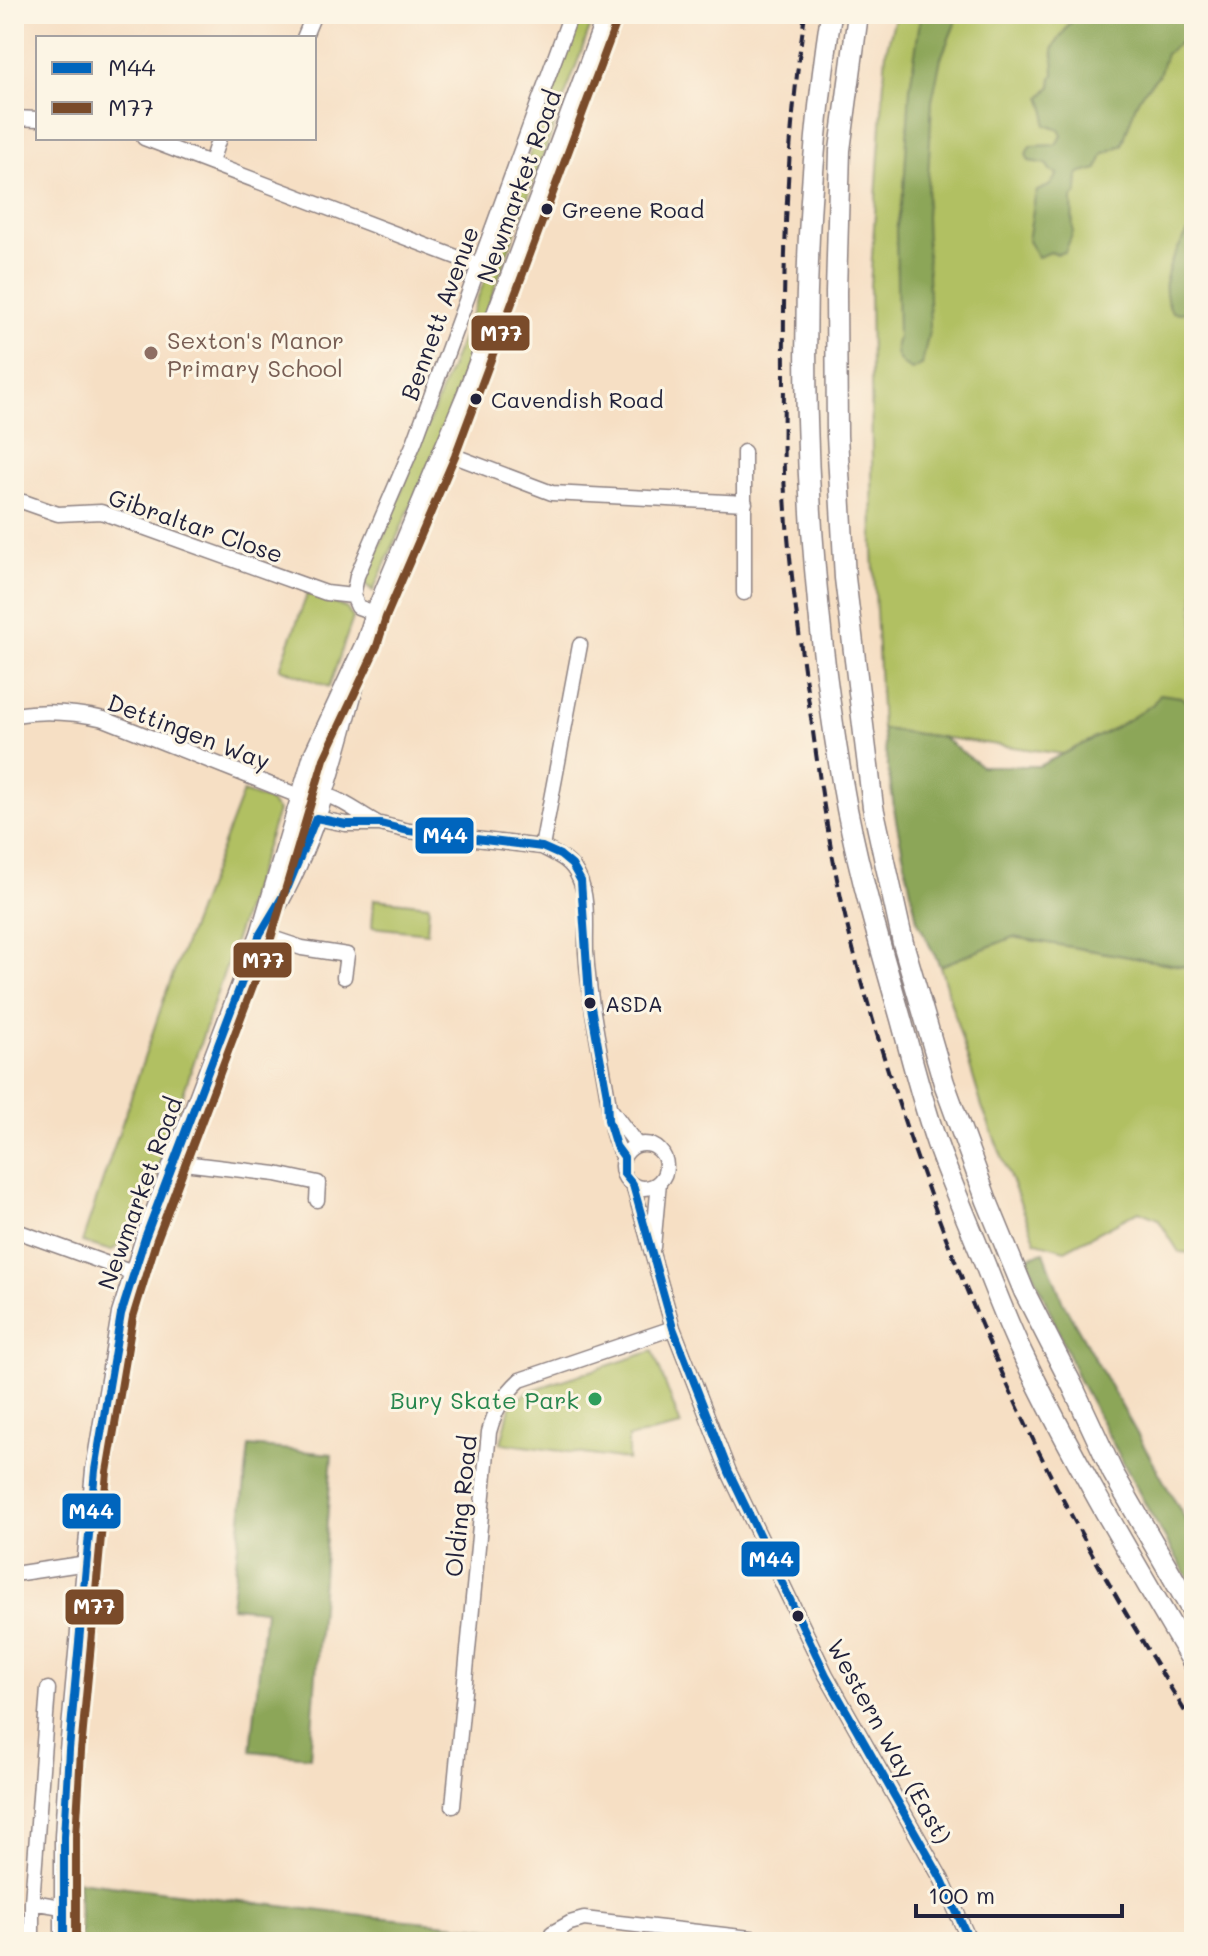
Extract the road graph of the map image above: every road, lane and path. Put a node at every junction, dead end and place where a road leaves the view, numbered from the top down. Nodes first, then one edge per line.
1 (314, 14) edge
2 (571, 14) edge
3 (607, 14) edge
4 (831, 14) edge
5 (858, 14) edge
6 (305, 36) edge
7 (14, 118) edge
8 (36, 119) edge
9 (150, 140) edge
10 (218, 140) edge
11 (211, 162) junction
12 (480, 266) junction
13 (444, 452) junction
14 (744, 452) dead end
15 (24, 502) dead end
16 (745, 503) junction
17 (744, 593) dead end
18 (353, 596) junction
19 (375, 613) junction
20 (366, 641) junction
21 (580, 645) dead end
22 (14, 715) edge
23 (324, 793) junction
24 (299, 796) junction
25 (316, 818) junction
26 (380, 824) junction
27 (542, 847) junction
28 (260, 934) junction
29 (344, 977) dead end
30 (609, 1107) junction
31 (637, 1145) junction
32 (624, 1157) junction
33 (175, 1162) junction
34 (659, 1182) junction
35 (633, 1185) junction
36 (317, 1200) dead end
37 (14, 1230) edge
38 (653, 1248) junction
39 (133, 1273) junction
40 (673, 1328) junction
41 (87, 1563) junction
42 (14, 1574) edge
43 (1194, 1614) edge
44 (1194, 1664) edge
45 (48, 1689) dead end
46 (453, 1806) dead end
47 (32, 1902) junction
48 (62, 1907) junction
49 (552, 1933) dead end
50 (32, 1942) edge
51 (64, 1942) edge
52 (785, 1942) edge
53 (970, 1942) edge

1 - 6 street
2 - 12 street, Bennett Avenue
3 - 13 main road, Newmarket Road
4 - 44 highway
5 - 43 highway
7 - 8 street
9 - 11 street
10 - 11 street
11 - 12 street
12 - 18 street, Bennett Avenue
13 - 16 street
13 - 19 main road, Newmarket Road
14 - 16 street
15 - 18 street, Gibraltar Close
16 - 17 street
18 - 19 street
19 - 20 main road, Newmarket Road
20 - 23 main road, Newmarket Road
20 - 24 main road, Newmarket Road
21 - 27 street
22 - 24 street, Dettingen Way
23 - 24 street
23 - 25 main road, Newmarket Road
23 - 26 street
24 - 25 street
24 - 28 main road, Newmarket Road
25 - 26 street
25 - 28 main road, Newmarket Road
26 - 27 street
27 - 30 street
28 - 29 street
28 - 33 main road, Newmarket Road
30 - 31 street
30 - 32 street
31 - 32 street
31 - 34 street
32 - 35 street
33 - 36 street
33 - 39 main road, Newmarket Road
34 - 35 street
34 - 38 street, Western Way (East)
35 - 38 street, Western Way (East)
37 - 39 street
38 - 40 street, Western Way (East)
39 - 41 main road, Newmarket Road
40 - 46 street, Olding Road
40 - 53 street, Western Way (East)
41 - 42 street
41 - 48 main road, Newmarket Road
45 - 47 street
47 - 48 street
47 - 50 street
48 - 51 main road, Newmarket Road
49 - 52 street

